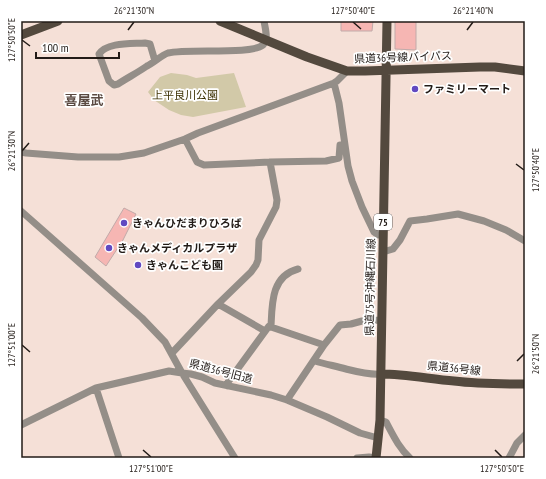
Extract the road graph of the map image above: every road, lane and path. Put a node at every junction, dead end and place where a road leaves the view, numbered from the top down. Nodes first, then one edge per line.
1 (58, 21) edge
2 (220, 21) edge
3 (264, 21) edge
4 (387, 21) edge
5 (21, 35) edge
6 (265, 41) junction
7 (155, 61) junction
8 (386, 70) junction
9 (347, 71) junction
10 (525, 71) edge
11 (334, 83) junction
12 (185, 139) junction
13 (344, 145) junction
14 (21, 152) edge
15 (270, 162) junction
16 (21, 212) edge
17 (383, 236) junction
18 (525, 241) edge
19 (383, 252) junction
20 (298, 269) dead end
21 (218, 304) junction
22 (382, 320) junction
23 (268, 329) junction
24 (324, 345) junction
25 (172, 353) junction
26 (314, 361) junction
27 (182, 373) junction
28 (381, 374) junction
29 (525, 384) edge
30 (228, 386) junction
31 (96, 388) junction
32 (287, 400) junction
33 (380, 420) junction
34 (21, 425) edge
35 (525, 435) edge
36 (378, 438) junction
37 (406, 457) edge
38 (119, 458) edge
39 (235, 458) edge
40 (357, 458) edge
41 (376, 458) edge
42 (509, 458) edge

1 - 5 main road
2 - 6 main road, 県道36号線バイパス
3 - 6 street
4 - 8 main road, 県道75号沖縄石川線 / 75
6 - 7 street
6 - 9 main road, 県道36号線バイパス
7 - 7 street
8 - 9 main road, 県道36号線バイパス
8 - 10 main road, 県道36号線バイパス
8 - 17 main road, 県道75号沖縄石川線 / 75
9 - 11 street
11 - 12 street
11 - 13 street
12 - 14 street
12 - 15 street
13 - 15 street
13 - 17 street
15 - 21 street
16 - 25 street, 県道36号旧道
17 - 19 main road, 県道75号沖縄石川線 / 75
18 - 19 street
19 - 22 main road, 県道75号沖縄石川線 / 75
20 - 23 street
21 - 23 street
21 - 25 street
22 - 24 street
22 - 28 main road, 県道75号沖縄石川線 / 75
23 - 24 street
23 - 30 street
24 - 26 street
25 - 27 street, 県道36号旧道
26 - 28 street
26 - 32 street
27 - 30 street, 県道36号旧道
27 - 31 street
27 - 39 street
28 - 29 main road, 県道36号線
28 - 33 main road, 県道75号沖縄石川線 / 75
30 - 32 street, 県道36号旧道
31 - 34 street
31 - 38 street
32 - 36 street, 県道36号旧道
33 - 36 main road, 県道75号沖縄石川線 / 75
33 - 37 street
35 - 42 street
36 - 41 main road, 県道75号沖縄石川線 / 75
40 - 41 street

